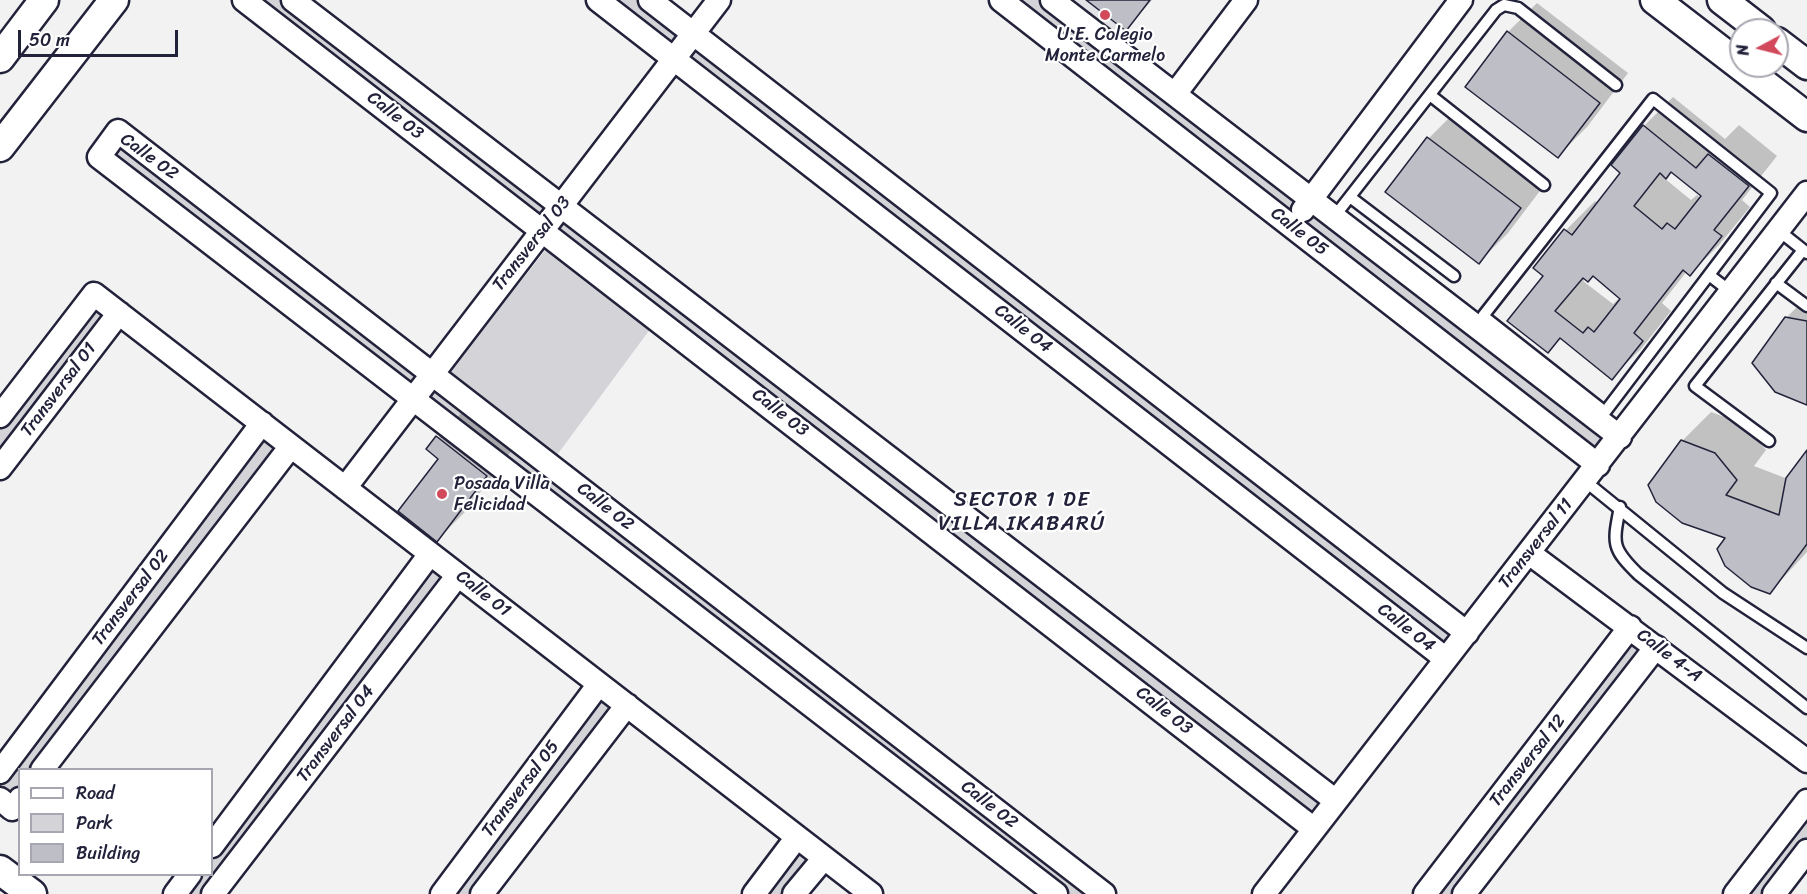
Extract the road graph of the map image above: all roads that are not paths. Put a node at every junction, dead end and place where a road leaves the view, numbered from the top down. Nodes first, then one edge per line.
1 (45, 0) edge
2 (114, 0) edge
3 (244, 0) edge
4 (293, 0) edge
5 (598, 0) edge
6 (650, 0) edge
7 (719, 0) edge
8 (1001, 0) edge
9 (1052, 0) edge
10 (1246, 0) edge
11 (1461, 0) edge
12 (1655, 0) edge
13 (1722, 0) edge
14 (1745, 18) edge
15 (694, 33) junction
16 (1789, 51) edge
17 (0, 57) edge
18 (674, 60) junction
19 (1807, 65) edge
20 (1616, 85) dead end
21 (1430, 95) junction
22 (1179, 98) junction
23 (425, 102) junction
24 (1807, 117) edge
25 (407, 126) junction
26 (1164, 127) junction
27 (1239, 144) junction
28 (0, 147) edge
29 (1219, 170) junction
30 (1544, 185) dead end
31 (1807, 193) edge
32 (1350, 197) junction
33 (1311, 200) junction
34 (561, 206) junction
35 (1334, 217) junction
36 (1291, 226) junction
37 (543, 230) junction
38 (1778, 230) junction
39 (1805, 251) edge
40 (1709, 275) junction
41 (1454, 276) dead end
42 (1776, 283) junction
43 (1731, 292) junction
44 (94, 294) joint
45 (1807, 306) edge
46 (119, 313) junction
47 (432, 374) junction
48 (413, 400) junction
49 (1171, 404) junction
50 (0, 416) edge
51 (262, 423) junction
52 (1152, 429) junction
53 (1620, 437) junction
54 (1769, 441) dead end
55 (291, 446) junction
56 (0, 468) edge
57 (1591, 473) junction
58 (345, 488) junction
59 (1620, 507) junction
60 (1529, 553) junction
61 (430, 554) junction
62 (1028, 565) junction
63 (458, 575) junction
64 (1009, 591) junction
65 (1630, 627) junction
66 (1467, 633) junction
67 (1656, 647) junction
68 (1807, 648) edge
69 (1446, 659) junction
70 (1181, 682) junction
71 (599, 684) junction
72 (627, 705) junction
73 (1807, 708) edge
74 (1161, 709) junction
75 (901, 737) junction
76 (882, 760) junction
77 (1807, 762) edge
78 (44, 768) edge
79 (0, 772) edge
80 (0, 799) edge
81 (1336, 801) junction
82 (1807, 801) edge
83 (18, 802) edge
84 (1314, 829) junction
85 (797, 837) junction
86 (213, 845) edge
87 (1807, 851) edge
88 (824, 858) junction
89 (0, 870) edge
90 (188, 876) edge
91 (32, 894) edge
92 (175, 894) edge
93 (213, 894) edge
94 (442, 894) edge
95 (482, 894) edge
96 (754, 894) edge
97 (794, 894) edge
98 (871, 894) edge
99 (1056, 894) edge
100 (1104, 894) edge
101 (1264, 894) edge
102 (1425, 894) edge
103 (1464, 894) edge
104 (1735, 894) edge
105 (1774, 894) edge

1 - 17 street
2 - 28 street
3 - 25 street, Calle 03
4 - 23 street, Calle 03
5 - 18 street, Calle 04
6 - 15 street, Calle 04
7 - 15 street, Transversal 03
8 - 26 street, Calle 05
9 - 22 street, Calle 05
10 - 22 street
11 - 33 street
12 - 24 street
13 - 14 street
15 - 18 street, Transversal 03
15 - 49 street, Calle 04
16 - 19 street
18 - 34 street, Transversal 03
18 - 52 street, Calle 04
20 - 21 lane
21 - 30 lane
21 - 32 lane
22 - 26 street
22 - 27 street, Calle 05
23 - 25 street
23 - 34 street, Calle 03
25 - 37 street, Calle 03
26 - 29 street, Calle 05
27 - 29 street
27 - 33 street, Calle 05
29 - 36 street, Calle 05
31 - 38 street, Transversal 11
32 - 35 lane
32 - 41 lane
33 - 35 street, Calle 05
33 - 36 street
34 - 37 street, Transversal 03
34 - 62 street, Calle 03
35 - 53 street, Calle 05
36 - 57 street, Calle 05
37 - 47 street, Transversal 03
37 - 64 street, Calle 03
38 - 39 lane
38 - 43 street, Transversal 11
39 - 42 lane
40 - 40 lane
40 - 43 lane
42 - 45 lane
42 - 54 lane
43 - 53 street, Transversal 11
44 - 46 street, Calle 01
44 - 50 street, Transversal 01
46 - 51 street, Calle 01
46 - 56 street, Transversal 01
47 - 48 street, Transversal 03
47 - 48 street, Calle 02
47 - 75 street, Calle 02
48 - 58 street, Transversal 03
48 - 76 street, Calle 02
49 - 52 street
49 - 66 street, Calle 04
51 - 55 street, Calle 01
51 - 79 street, Transversal 02
52 - 69 street, Calle 04
53 - 57 street, Transversal 11
55 - 58 street, Calle 01
55 - 78 street, Transversal 02
57 - 59 lane
57 - 60 street, Transversal 11
58 - 61 street, Calle 01
59 - 68 lane
59 - 73 lane
60 - 65 street, Calle 4-A
60 - 66 street, Transversal 11
61 - 63 street, Calle 01
61 - 86 street, Transversal 04
62 - 64 street
62 - 70 street, Calle 03
63 - 71 street, Calle 01
63 - 93 street, Transversal 04
64 - 74 street, Calle 03
65 - 67 street, Calle 4-A
65 - 102 street, Transversal 12
66 - 69 street, Transversal 11
67 - 77 street, Calle 4-A
67 - 103 street, Transversal 12
69 - 81 street, Transversal 11
70 - 74 street
70 - 81 street, Calle 03
71 - 72 street, Calle 01
71 - 94 street, Transversal 05
72 - 85 street, Calle 01
72 - 95 street, Transversal 05
74 - 84 street, Calle 03
75 - 76 street
75 - 100 street, Calle 02
76 - 99 street, Calle 02
80 - 83 street
81 - 84 street, Transversal 11
82 - 104 street
84 - 101 street, Transversal 11
85 - 88 street, Calle 01
85 - 96 street
87 - 105 street
88 - 97 street
88 - 98 street, Calle 01
89 - 91 street
90 - 92 street

